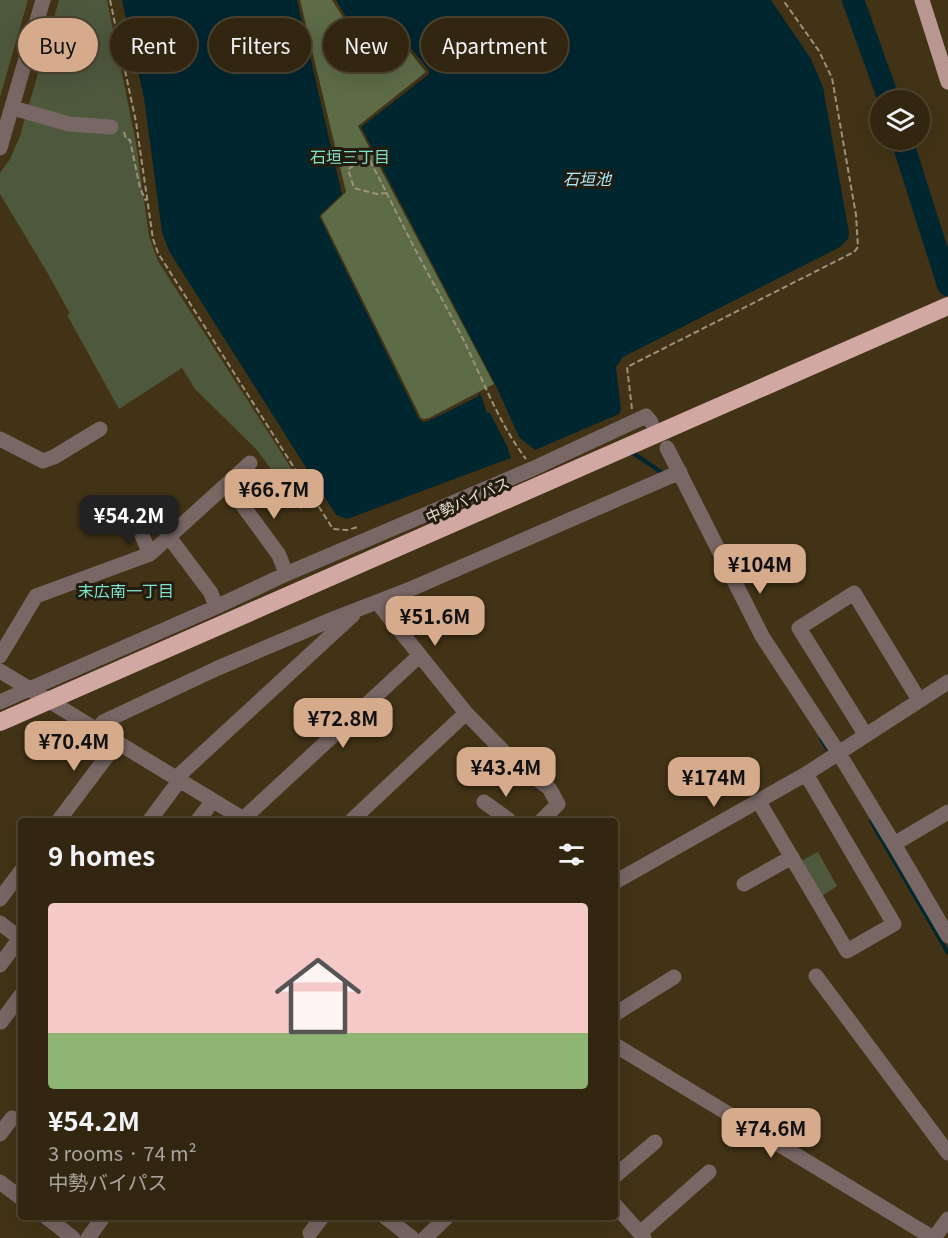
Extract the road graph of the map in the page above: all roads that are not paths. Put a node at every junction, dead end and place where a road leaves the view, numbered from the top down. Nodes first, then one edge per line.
1 (43, 0) edge
2 (922, 0) edge
3 (948, 82) edge
4 (13, 108) junction
5 (111, 127) road end
6 (0, 148) edge
7 (948, 306) edge
8 (651, 422) dead end
9 (100, 429) dead end
10 (0, 439) edge
11 (667, 448) dead end
12 (250, 463) dead end
13 (680, 472) junction
14 (227, 484) junction
15 (113, 526) dead end
16 (169, 537) junction
17 (150, 554) junction
18 (286, 574) junction
19 (377, 602) junction
20 (216, 607) junction
21 (360, 609) junction
22 (420, 655) junction
23 (0, 656) edge
24 (0, 671) edge
25 (948, 681) edge
26 (29, 689) junction
27 (919, 700) junction
28 (0, 702) edge
29 (466, 713) junction
30 (0, 722) edge
31 (96, 731) junction
32 (865, 734) junction
33 (117, 743) junction
34 (833, 755) junction
35 (806, 774) junction
36 (178, 779) junction
37 (213, 801) junction
38 (484, 802) dead end
39 (759, 802) junction
40 (948, 812) edge
41 (60, 818) edge
42 (151, 818) edge
43 (200, 818) edge
44 (241, 818) edge
45 (246, 818) edge
46 (354, 818) edge
47 (505, 818) edge
48 (544, 818) edge
49 (894, 844) junction
50 (792, 857) junction
51 (18, 875) edge
52 (618, 880) edge
53 (744, 884) dead end
54 (0, 899) edge
55 (0, 923) edge
56 (18, 936) edge
57 (948, 936) edge
58 (18, 942) edge
59 (0, 965) edge
60 (816, 976) dead end
61 (674, 977) dead end
62 (18, 999) edge
63 (618, 1012) edge
64 (1, 1022) edge
65 (621, 1048) edge
66 (12, 1118) dead end
67 (0, 1134) edge
68 (655, 1142) dead end
69 (948, 1153) edge
70 (710, 1172) dead end
71 (618, 1173) edge
72 (0, 1182) edge
73 (18, 1196) edge
74 (618, 1208) edge
75 (948, 1219) edge
76 (50, 1220) edge
77 (101, 1220) edge
78 (319, 1220) edge
79 (389, 1220) edge
80 (444, 1220) edge
81 (310, 1233) dead end
82 (642, 1236) edge
83 (73, 1238) edge
84 (87, 1238) edge
85 (412, 1238) edge
86 (425, 1238) edge
87 (933, 1238) edge

1 - 4 street
2 - 3 main road
4 - 5 street
4 - 6 street
7 - 30 highway, 中勢バイパス
8 - 18 street
9 - 10 street
11 - 13 street
12 - 14 street
13 - 19 street
13 - 34 street
14 - 16 street
14 - 18 street
15 - 17 street
16 - 17 street
16 - 20 street
17 - 23 street
18 - 20 street
19 - 21 street
19 - 22 street
20 - 26 street
21 - 31 street
21 - 36 street
22 - 29 street
22 - 45 street
24 - 26 street
25 - 27 street
26 - 28 street
26 - 31 street
27 - 32 street
27 - 32 street
29 - 46 street
29 - 48 street
31 - 33 street
32 - 34 street
33 - 36 street
33 - 41 street
34 - 35 street
34 - 49 street
35 - 39 street
35 - 50 street
36 - 37 street
36 - 42 street
37 - 43 street
37 - 44 street
38 - 47 street
39 - 50 street
39 - 52 street
40 - 49 street
49 - 57 street
50 - 53 street
51 - 54 street
55 - 56 street
58 - 59 street
60 - 69 street
61 - 63 street
62 - 64 street
65 - 87 street
66 - 67 street
68 - 71 street
70 - 82 street
72 - 73 street
74 - 82 street
75 - 87 street
76 - 83 street
77 - 84 street
78 - 81 street
79 - 85 street
80 - 86 street

